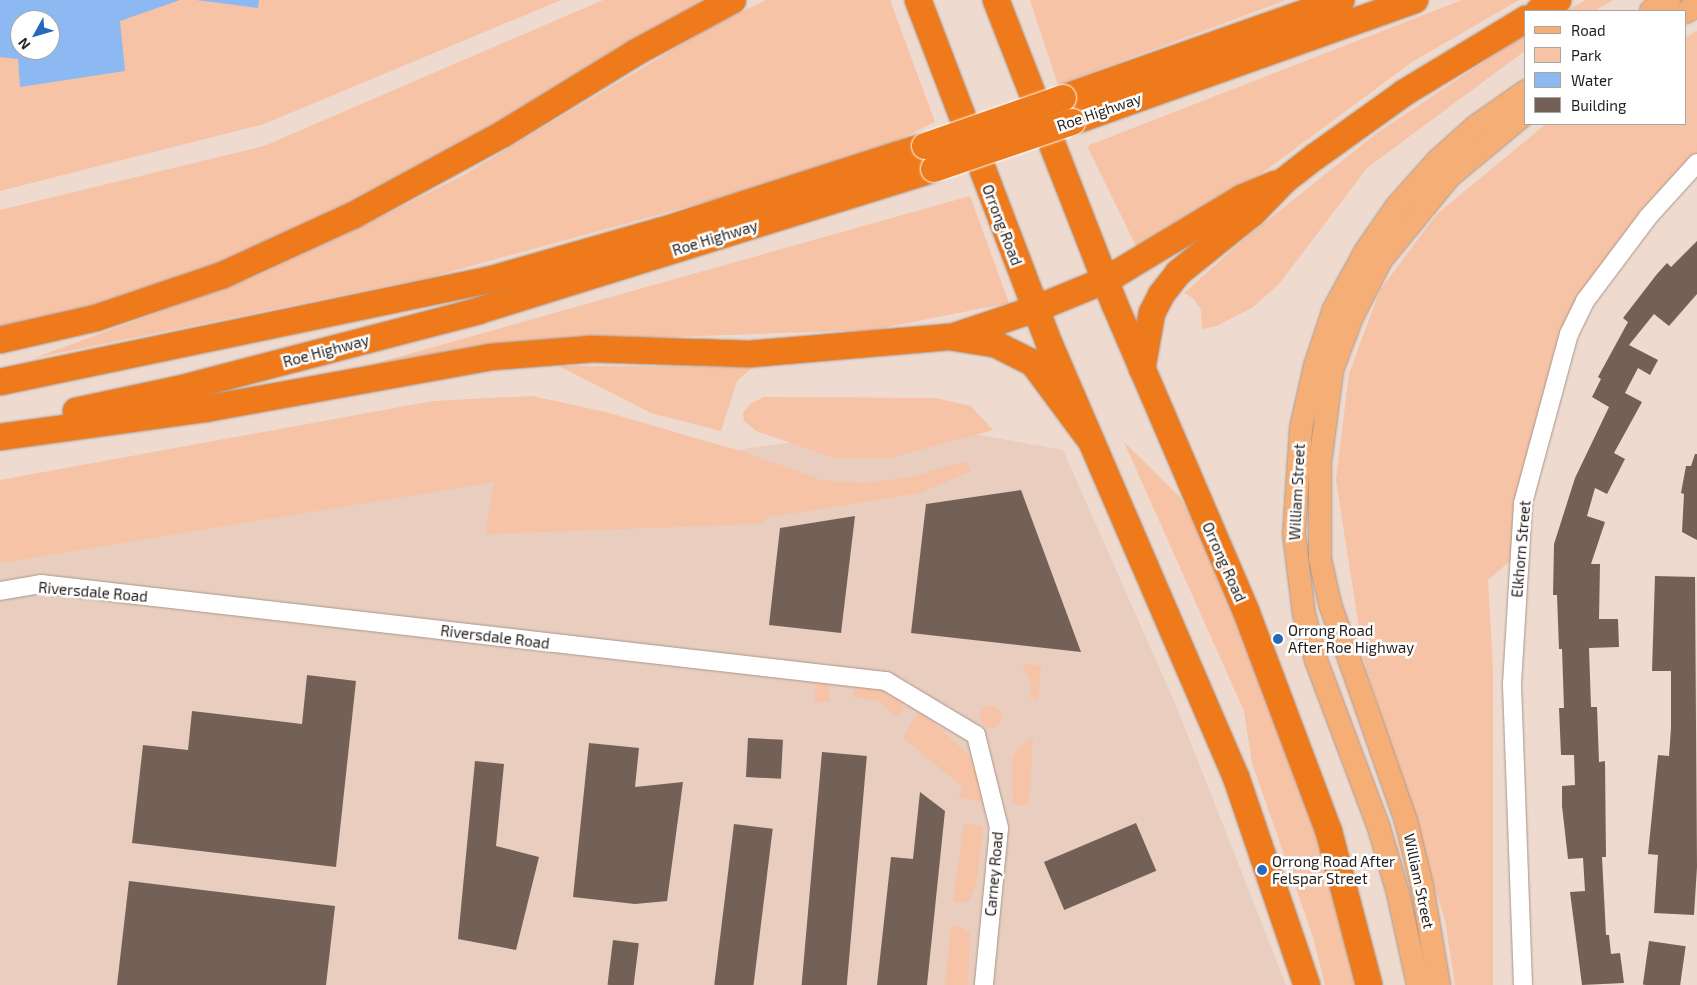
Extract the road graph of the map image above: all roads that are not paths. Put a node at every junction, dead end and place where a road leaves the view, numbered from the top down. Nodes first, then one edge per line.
1 (733, 0) edge
2 (918, 0) edge
3 (996, 0) edge
4 (1341, 0) edge
5 (1415, 0) edge
6 (1558, 0) edge
7 (1669, 0) edge
8 (1541, 10) edge
9 (1653, 10) edge
10 (1524, 20) edge
11 (1524, 92) edge
12 (1068, 110) junction
13 (1524, 115) edge
14 (929, 157) junction
15 (1697, 163) edge
16 (1285, 180) junction
17 (1106, 280) junction
18 (1035, 309) junction
19 (950, 337) junction
20 (0, 340) edge
21 (1142, 369) junction
22 (0, 382) edge
23 (0, 428) edge
24 (0, 437) edge
25 (1088, 437) junction
26 (0, 591) edge
27 (976, 735) joint
28 (984, 985) edge
29 (1307, 985) edge
30 (1370, 985) edge
31 (1418, 985) edge
32 (1439, 985) edge
33 (1523, 985) edge

1 - 20 highway
2 - 18 highway, Orrong Road
3 - 17 highway, Orrong Road
4 - 12 highway, Roe Highway
5 - 12 highway, Roe Highway
6 - 8 highway
7 - 9 main road
10 - 16 highway
11 - 31 main road, William Street
12 - 14 highway, Roe Highway, bridge
13 - 32 main road, William Street
14 - 22 highway, Roe Highway
14 - 23 highway, Roe Highway
15 - 33 street, Elkhorn Street
16 - 17 highway
16 - 21 highway
17 - 18 highway
17 - 21 highway, Orrong Road
18 - 19 highway
18 - 25 highway, Orrong Road
19 - 24 highway
19 - 25 highway
21 - 30 highway, Orrong Road
25 - 29 highway, Orrong Road
26 - 27 street, Riversdale Road
27 - 28 street, Carney Road

